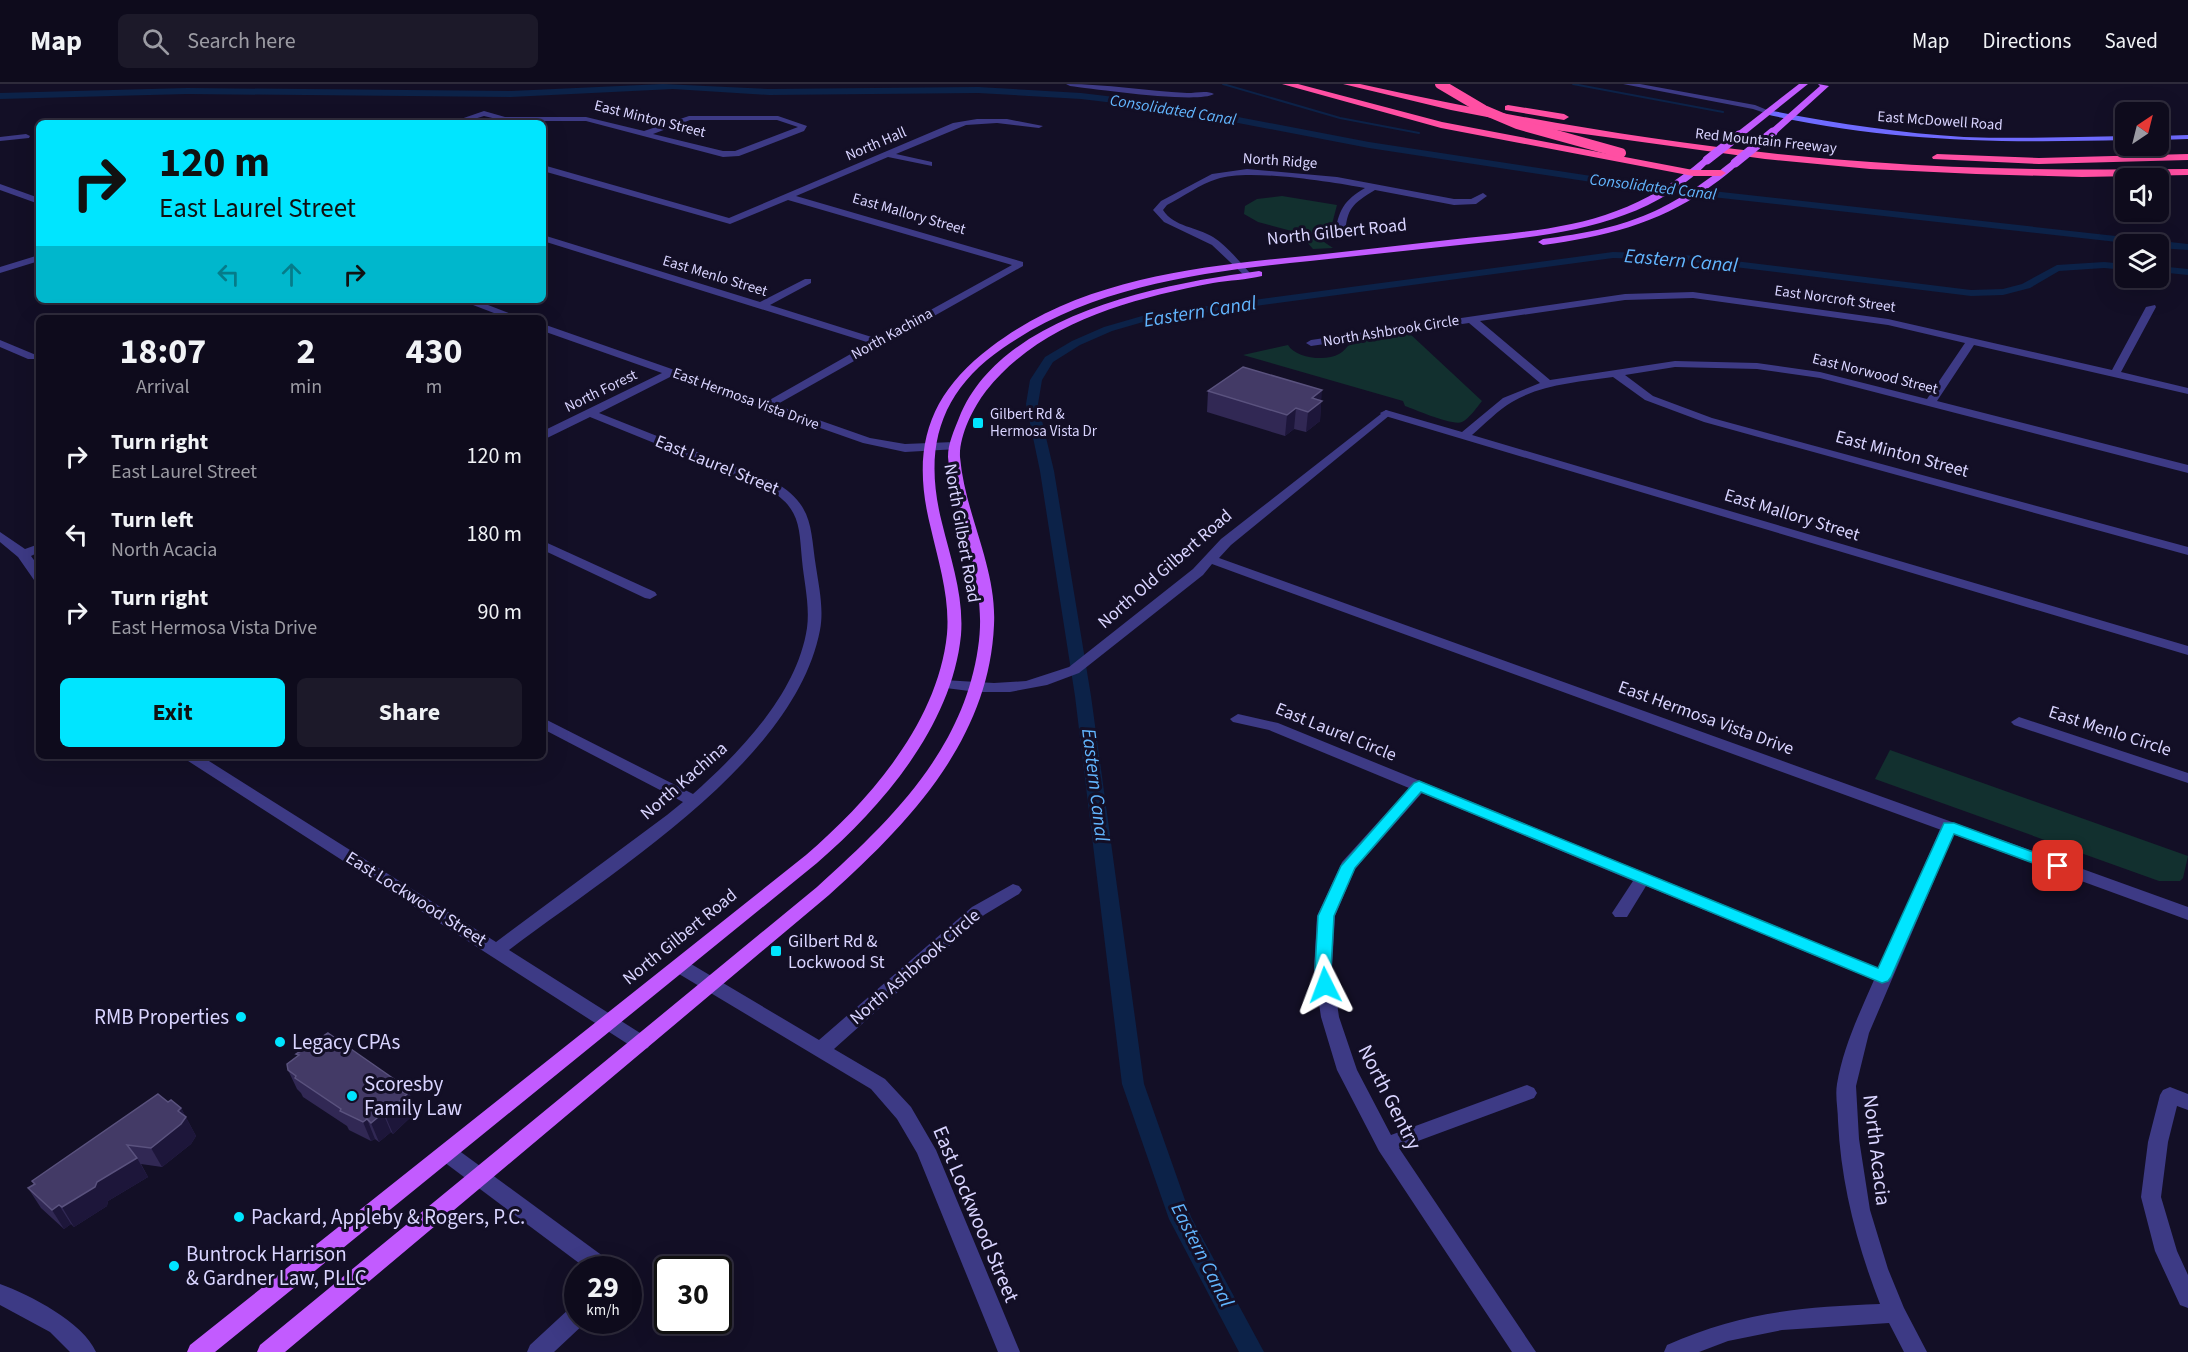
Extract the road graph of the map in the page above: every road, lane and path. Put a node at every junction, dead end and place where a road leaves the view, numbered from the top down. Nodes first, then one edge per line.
1 (1070, 84) edge
2 (1287, 84) edge
3 (1348, 84) edge
4 (1627, 84) edge
5 (1804, 84) edge
6 (1822, 84) edge
7 (1437, 88) edge
8 (1210, 94) dead end
9 (1771, 110) junction
10 (1794, 114) junction
11 (462, 120) edge
12 (1039, 126) dead end
13 (2169, 131) edge
14 (2188, 131) edge
15 (2115, 132) edge
16 (644, 134) junction
17 (26, 135) dead end
18 (2188, 137) edge
19 (2115, 138) edge
20 (2169, 138) edge
21 (0, 139) edge
22 (1825, 150) dead end
23 (887, 154) junction
24 (1927, 157) dead end
25 (2188, 157) edge
26 (929, 164) dead end
27 (546, 169) edge
28 (1696, 170) junction
29 (2188, 172) edge
30 (1721, 173) junction
31 (1375, 186) junction
32 (0, 187) edge
33 (789, 196) junction
34 (1483, 196) dead end
35 (36, 200) edge
36 (1340, 235) dead end
37 (546, 239) edge
38 (36, 259) edge
39 (1020, 264) joint
40 (1238, 266) junction
41 (0, 270) edge
42 (1247, 275) junction
43 (808, 281) dead end
44 (474, 303) edge
45 (761, 306) junction
46 (2151, 308) dead end
47 (508, 315) edge
48 (1471, 318) junction
49 (546, 328) edge
50 (1971, 341) junction
51 (0, 342) edge
52 (877, 342) junction
53 (1311, 343) dead end
54 (32, 357) dead end
55 (672, 372) junction
56 (1616, 373) junction
57 (2115, 374) junction
58 (1548, 384) junction
59 (2188, 391) edge
60 (1930, 403) junction
61 (766, 406) junction
62 (590, 413) junction
63 (1386, 413) joint
64 (546, 435) edge
65 (1464, 436) junction
66 (954, 446) junction
67 (927, 447) junction
68 (2188, 469) edge
69 (0, 536) edge
70 (546, 546) edge
71 (36, 549) edge
72 (2188, 551) edge
73 (23, 554) junction
74 (1210, 559) junction
75 (36, 573) edge
76 (812, 585) joint
77 (650, 595) dead end
78 (2188, 651) edge
79 (943, 684) junction
80 (977, 688) junction
81 (1238, 719) dead end
82 (2019, 722) dead end
83 (546, 725) edge
84 (195, 759) edge
85 (2188, 778) edge
86 (1419, 786) junction
87 (695, 802) junction
88 (1949, 827) junction
89 (1643, 879) junction
90 (1013, 890) dead end
91 (1621, 913) dead end
92 (2188, 914) edge
93 (497, 950) junction
94 (680, 966) junction
95 (1882, 977) junction
96 (710, 985) junction
97 (609, 1023) junction
98 (641, 1043) junction
99 (820, 1050) junction
100 (1527, 1093) dead end
101 (2179, 1098) edge
102 (1386, 1145) junction
103 (447, 1153) junction
104 (478, 1177) junction
105 (585, 1256) edge
106 (0, 1294) edge
107 (2188, 1298) edge
108 (1895, 1313) junction
109 (564, 1328) edge
110 (85, 1352) edge
111 (198, 1352) edge
112 (268, 1352) edge
113 (538, 1352) edge
114 (1009, 1352) edge
115 (1525, 1352) edge
116 (1675, 1352) edge
117 (1916, 1352) edge

1 - 8 street
2 - 28 highway
3 - 29 highway, Red Mountain Freeway
4 - 9 street, East McDowell Road
5 - 9 main road, North Gilbert Road
6 - 10 main road, North Gilbert Road
7 - 22 highway, Red Mountain Freeway
7 - 28 highway, bridge
9 - 10 main road, East McDowell Road
9 - 28 main road, North Gilbert Road, bridge
10 - 15 main road, East McDowell Road
10 - 19 main road, East McDowell Road
10 - 30 main road, North Gilbert Road, bridge
11 - 16 street, East Minton Street
12 - 23 street, North Hall
13 - 14 main road
16 - 16 street, East Minton Street
17 - 21 street
18 - 20 main road
23 - 26 street
23 - 33 street, North Hall
24 - 25 highway
27 - 33 street, North Hall
28 - 30 highway
28 - 40 main road, North Gilbert Road
30 - 42 main road, North Gilbert Road
31 - 34 street, North Ridge
31 - 36 street
31 - 40 street, North Ridge
32 - 35 street
33 - 39 street, East Mallory Street
37 - 45 street, East Menlo Street
38 - 41 street
39 - 52 street, North Kachina
40 - 42 street, North Ridge
40 - 67 main road, North Gilbert Road
42 - 66 main road, North Gilbert Road
43 - 45 street
44 - 47 street
45 - 52 street, East Menlo Street
46 - 57 street
48 - 50 street, East Norcroft Street
48 - 53 street, North Ashbrook Circle
48 - 58 street
49 - 55 street, East Hermosa Vista Drive
50 - 57 street, East Norcroft Street
50 - 60 street
51 - 54 street
52 - 61 street, North Kachina
55 - 61 street, East Hermosa Vista Drive
55 - 62 street, North Forest
56 - 58 street, East Norwood Street
56 - 60 street, East Norwood Street
56 - 72 street, East Minton Street
57 - 59 street, East Norcroft Street
58 - 65 street, East Norwood Street
60 - 68 street, East Norwood Street
61 - 67 street, East Hermosa Vista Drive
62 - 64 street, North Forest
62 - 76 street, East Laurel Street
63 - 65 street, East Mallory Street
63 - 74 street, North Old Gilbert Road
65 - 78 street, East Mallory Street
66 - 67 street, East Hermosa Vista Drive
66 - 80 main road, North Gilbert Road
67 - 79 main road, North Gilbert Road
69 - 73 street
70 - 77 street
71 - 73 street
73 - 75 street
74 - 80 street, North Old Gilbert Road
74 - 88 street, East Hermosa Vista Drive
76 - 87 street, North Kachina
79 - 80 street, North Old Gilbert Road
79 - 94 main road, North Gilbert Road
80 - 96 main road, North Gilbert Road
81 - 86 street, East Laurel Circle
82 - 85 street, East Menlo Circle
83 - 87 street
84 - 93 street, East Lockwood Street
86 - 89 street
86 - 102 street, North Gentry
87 - 93 street, North Kachina
88 - 92 street, East Hermosa Vista Drive
88 - 95 street, North Acacia
89 - 91 street
89 - 95 street
90 - 99 street, North Ashbrook Circle
93 - 97 street, East Lockwood Street
94 - 96 street, East Lockwood Street
94 - 97 main road, North Gilbert Road
95 - 108 street, North Acacia
96 - 98 main road, North Gilbert Road
96 - 99 street, East Lockwood Street
97 - 98 street, East Lockwood Street
97 - 103 main road, North Gilbert Road
98 - 104 main road, North Gilbert Road
99 - 114 street, East Lockwood Street
100 - 102 street
101 - 107 street
102 - 115 street, North Gentry
103 - 104 street
103 - 111 main road, North Gilbert Road
104 - 105 street
104 - 112 main road, North Gilbert Road
106 - 110 street
108 - 116 street
108 - 117 street, North Acacia
109 - 113 street

